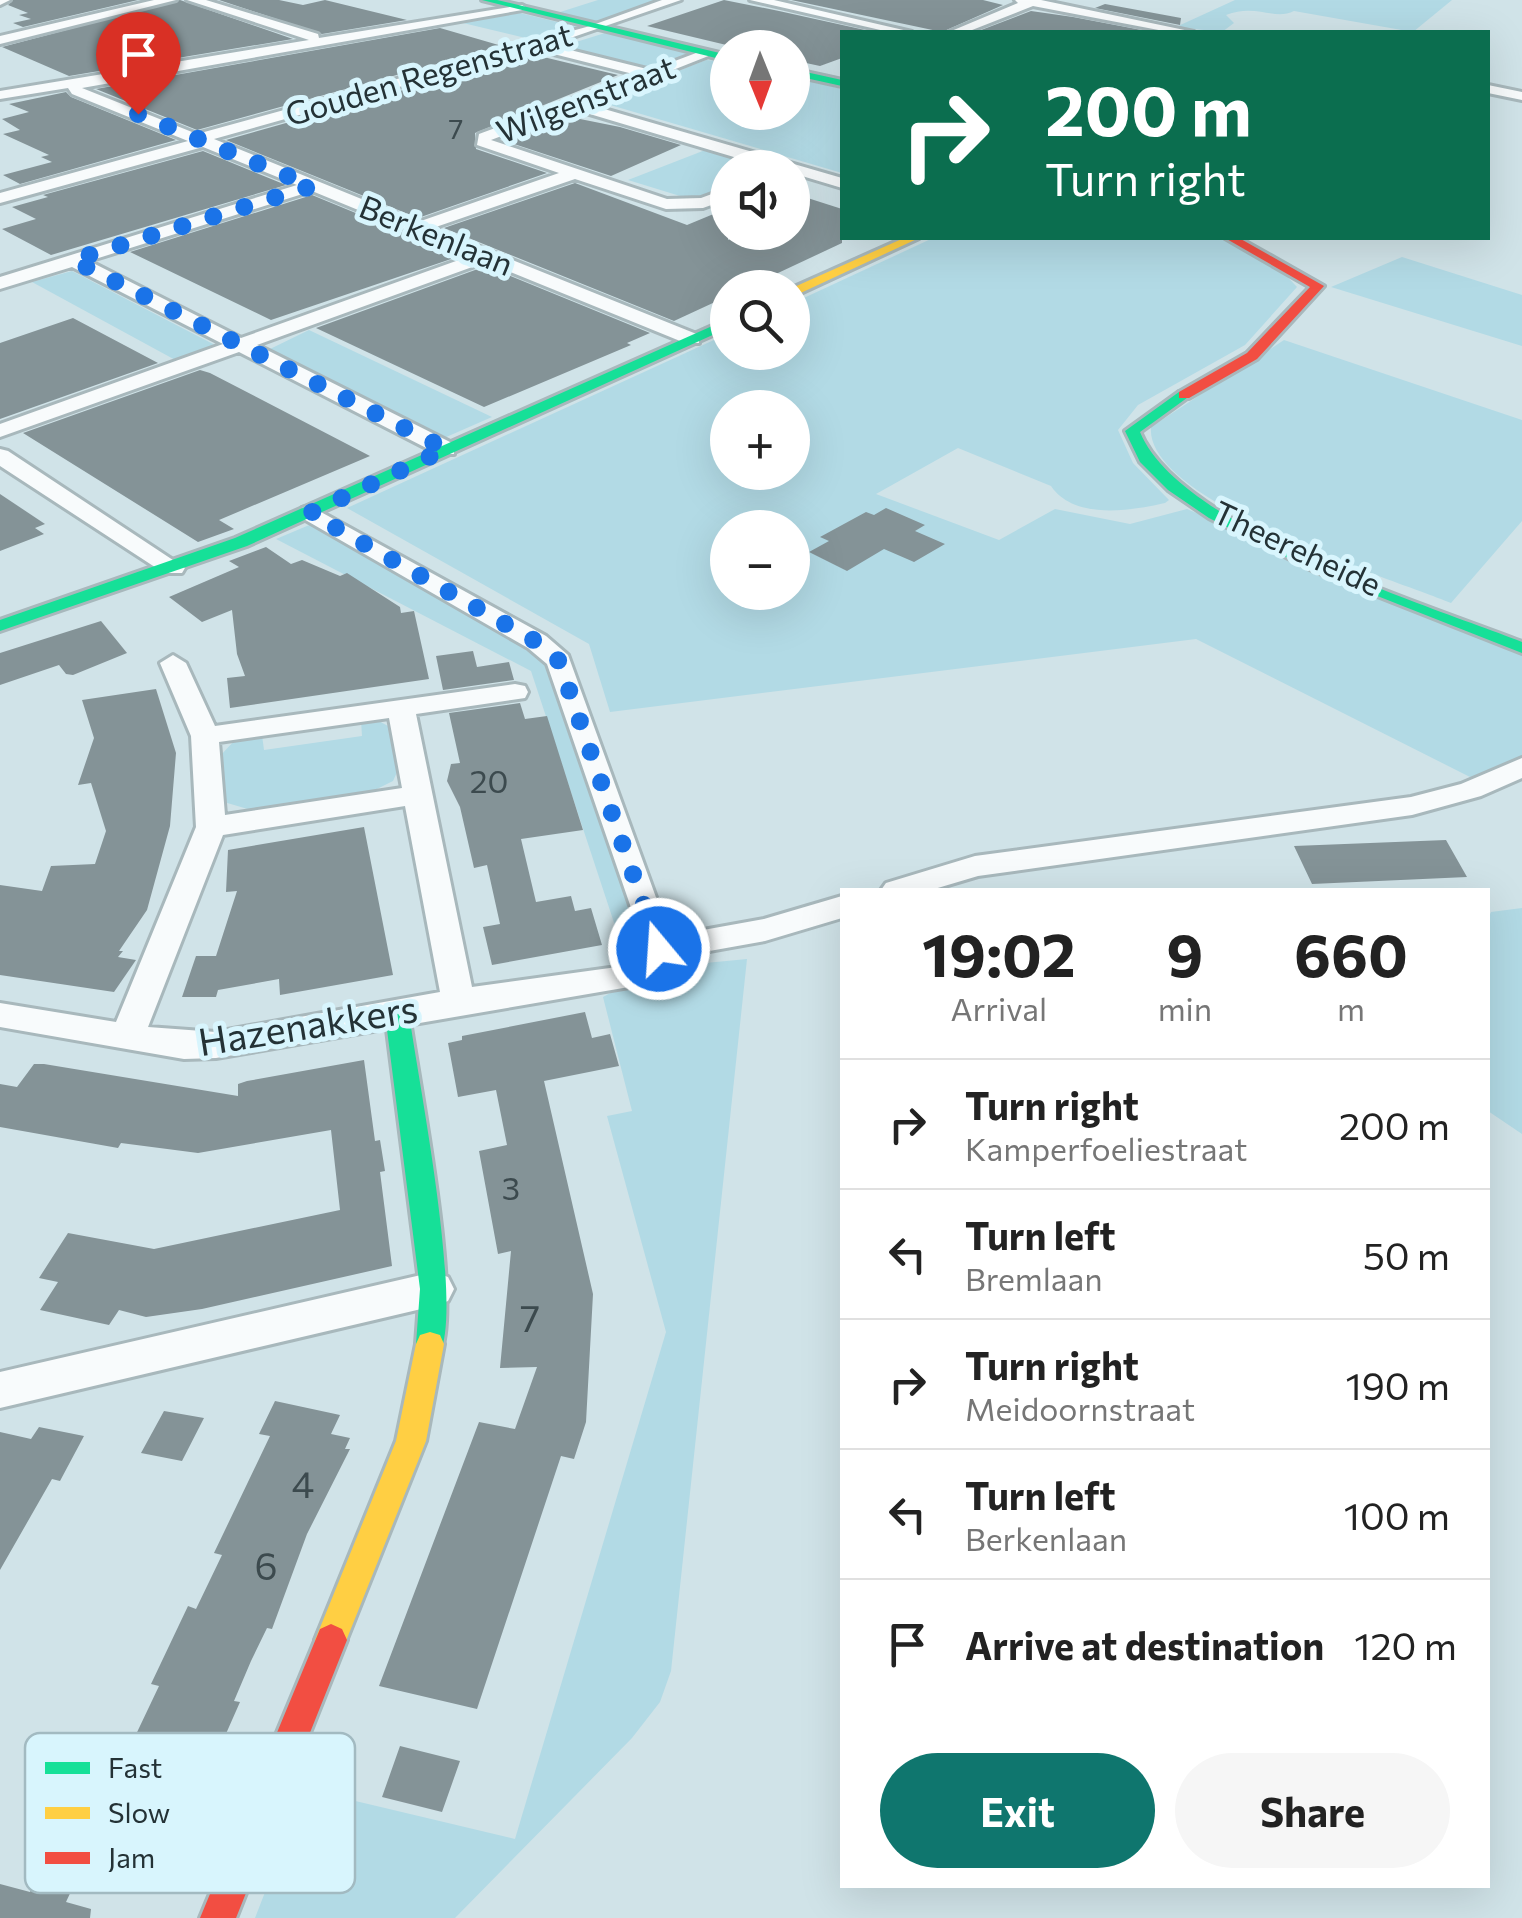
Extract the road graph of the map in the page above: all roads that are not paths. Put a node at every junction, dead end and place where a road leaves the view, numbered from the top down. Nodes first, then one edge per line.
1 (170, 0) edge
2 (193, 0) edge
3 (486, 0) edge
4 (675, 0) edge
5 (756, 0) edge
6 (1026, 1) edge
7 (460, 6) dead end
8 (522, 9) junction
9 (434, 22) junction
10 (598, 27) junction
11 (479, 30) dead end
12 (896, 30) edge
13 (961, 30) edge
14 (1178, 30) edge
15 (498, 36) dead end
16 (0, 40) edge
17 (321, 40) junction
18 (537, 46) junction
19 (710, 54) edge
20 (710, 58) edge
21 (651, 74) junction
22 (810, 75) edge
23 (839, 81) edge
24 (72, 84) junction
25 (1490, 89) edge
26 (0, 95) edge
27 (1522, 96) edge
28 (576, 105) junction
29 (204, 139) junction
30 (729, 150) edge
31 (572, 174) junction
32 (810, 174) edge
33 (840, 182) edge
34 (312, 186) junction
35 (0, 198) edge
36 (710, 200) edge
37 (418, 228) junction
38 (909, 240) edge
39 (1236, 240) edge
40 (484, 257) junction
41 (73, 260) junction
42 (0, 283) edge
43 (810, 285) edge
44 (710, 332) edge
45 (692, 340) junction
46 (238, 346) junction
47 (0, 431) edge
48 (446, 449) junction
49 (0, 456) edge
50 (310, 513) junction
51 (173, 568) junction
52 (0, 626) edge
53 (1522, 648) edge
54 (173, 662) dead end
55 (515, 692) dead end
56 (402, 708) junction
57 (205, 736) junction
58 (1522, 767) edge
59 (417, 795) junction
60 (211, 827) junction
61 (904, 888) edge
62 (840, 907) edge
63 (618, 979) dead end
64 (458, 1001) junction
65 (397, 1014) junction
66 (0, 1015) edge
67 (127, 1038) junction
68 (434, 1288) junction
69 (0, 1390) edge
70 (292, 1733) edge
71 (228, 1893) edge
72 (218, 1918) edge

1 - 16 street
2 - 17 street
3 - 8 street
4 - 10 street, Gouden Regenstraat
5 - 12 street
6 - 13 street
6 - 14 street
7 - 9 street
8 - 9 street
8 - 10 street
9 - 11 street
9 - 17 street
10 - 18 street, Gouden Regenstraat
10 - 19 street
15 - 18 street
17 - 24 street
18 - 21 street
18 - 29 street, Gouden Regenstraat
20 - 21 street, Wilgenstraat
21 - 28 street, Wilgenstraat
22 - 23 street
24 - 26 street
24 - 29 street, Berkenlaan
25 - 27 street
28 - 30 street
28 - 31 street, Wilgenstraat
29 - 34 street, Berkenlaan
29 - 35 street, Gouden Regenstraat
31 - 36 street, Wilgenstraat
31 - 37 street
32 - 33 street
34 - 37 street, Berkenlaan
34 - 41 street
37 - 40 street, Berkenlaan
38 - 43 street
39 - 53 street, Theereheide
40 - 45 street, Berkenlaan
40 - 46 street
41 - 42 street
41 - 46 street
44 - 45 street
45 - 48 street
46 - 47 street
46 - 48 street
48 - 50 street
49 - 51 street
50 - 51 street
50 - 62 street
51 - 52 street
54 - 57 street
55 - 56 street
56 - 57 street
56 - 59 street
57 - 60 street
58 - 61 street
59 - 60 street
59 - 64 street
60 - 67 street
63 - 64 street, Hazenakkers
64 - 65 street, Hazenakkers
65 - 67 street, Hazenakkers
65 - 68 street
66 - 67 street, Hazenakkers
68 - 69 street
68 - 70 street
71 - 72 street

